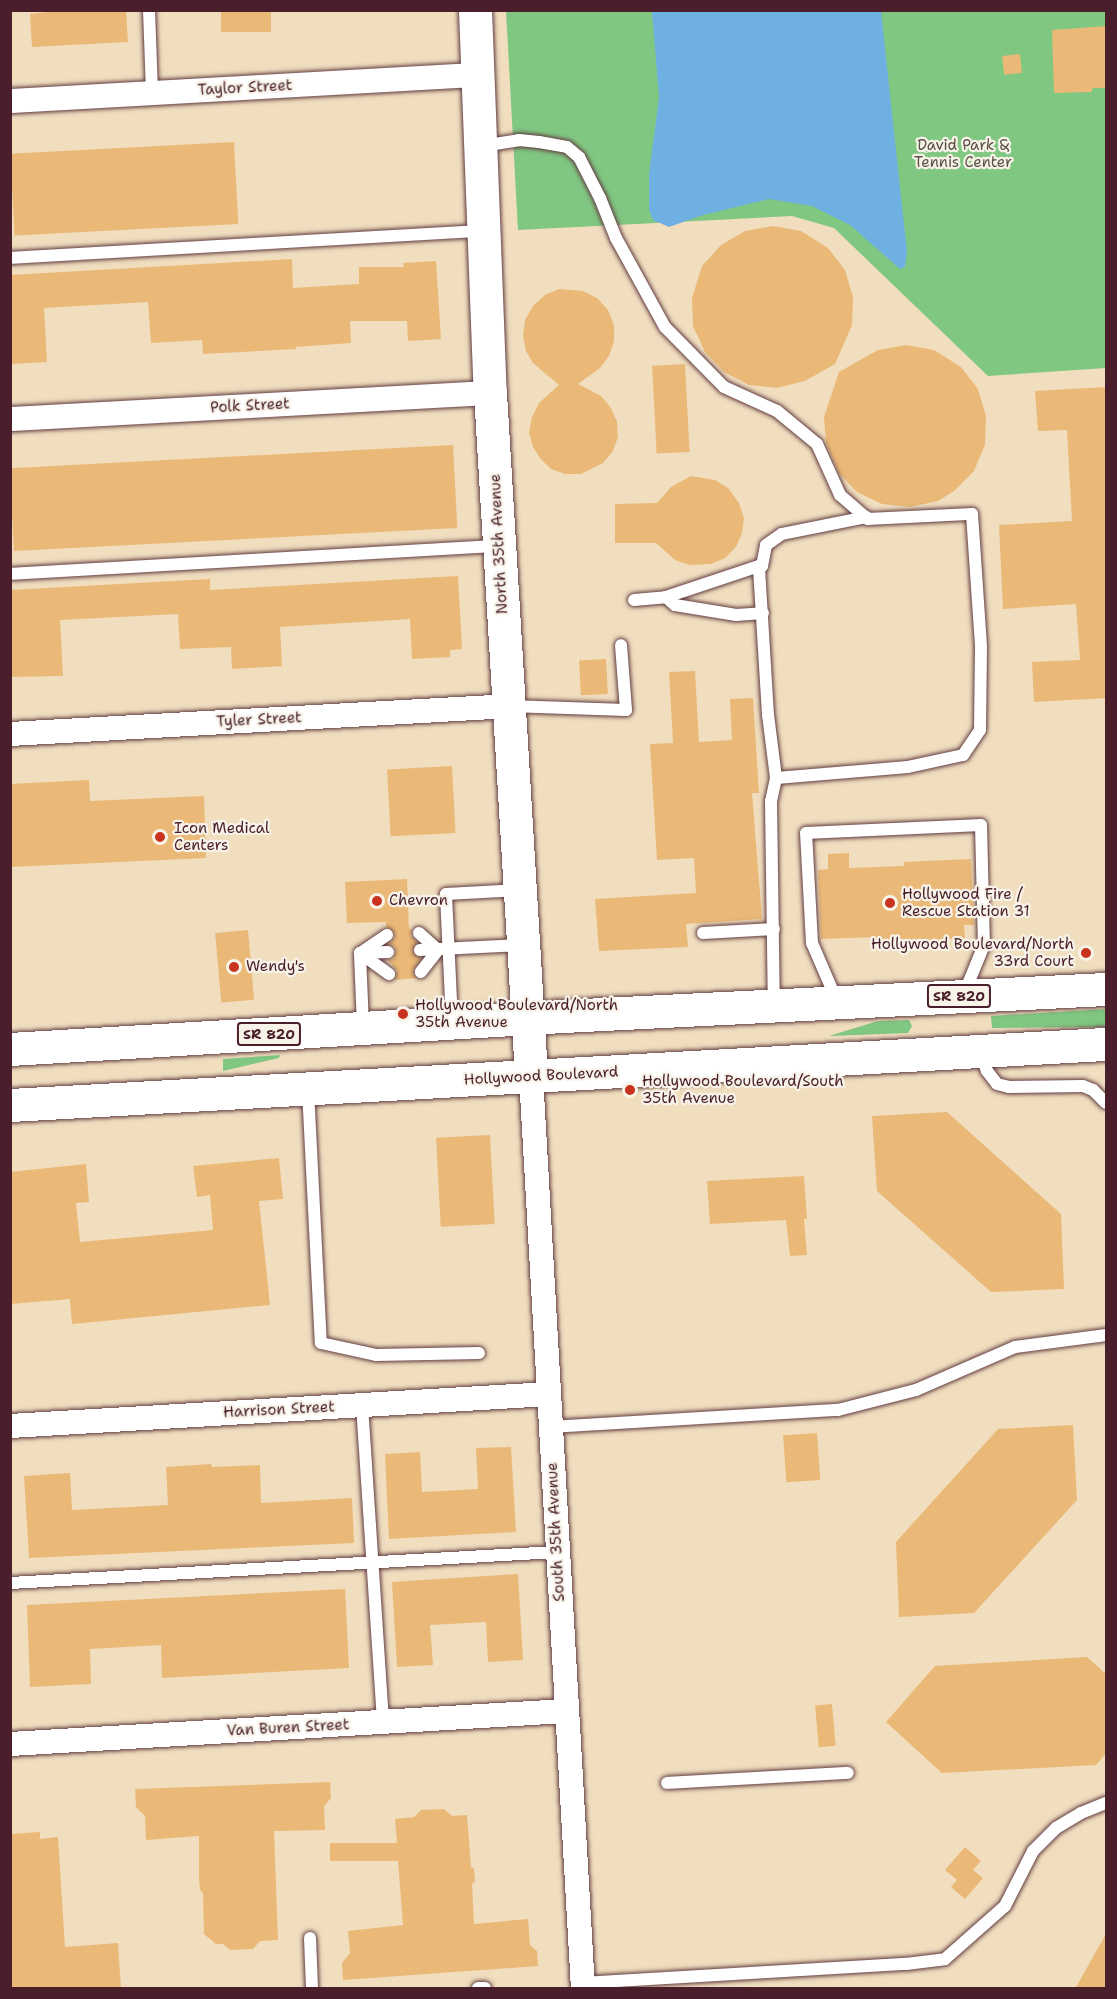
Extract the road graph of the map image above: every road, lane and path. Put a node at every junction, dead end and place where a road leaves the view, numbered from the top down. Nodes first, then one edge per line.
1 (149, 10) edge
2 (475, 10) edge
3 (480, 75) junction
4 (152, 93) junction
5 (10, 101) edge
6 (482, 146) junction
7 (485, 231) junction
8 (10, 258) edge
9 (490, 393) junction
10 (10, 419) edge
11 (866, 517) junction
12 (499, 546) junction
13 (759, 566) junction
14 (10, 574) edge
15 (666, 597) junction
16 (634, 600) dead end
17 (763, 613) junction
18 (621, 645) dead end
19 (508, 706) junction
20 (10, 734) edge
21 (776, 778) junction
22 (520, 890) junction
23 (774, 929) junction
24 (419, 933) dead end
25 (703, 933) dead end
26 (387, 935) dead end
27 (524, 945) junction
28 (443, 949) junction
29 (420, 950) dead end
30 (388, 952) dead end
31 (360, 953) junction
32 (422, 972) dead end
33 (389, 974) dead end
34 (1107, 989) edge
35 (963, 996) junction
36 (838, 1002) junction
37 (774, 1006) junction
38 (528, 1018) junction
39 (452, 1023) junction
40 (363, 1028) junction
41 (1107, 1044) edge
42 (10, 1049) edge
43 (980, 1051) junction
44 (531, 1076) junction
45 (308, 1089) junction
46 (1107, 1103) edge
47 (10, 1105) edge
48 (1107, 1335) edge
49 (479, 1353) dead end
50 (548, 1394) junction
51 (362, 1405) junction
52 (10, 1426) edge
53 (550, 1427) junction
54 (556, 1552) junction
55 (372, 1562) junction
56 (10, 1583) edge
57 (565, 1711) junction
58 (383, 1722) junction
59 (10, 1744) edge
60 (848, 1773) dead end
61 (667, 1783) dead end
62 (1107, 1803) edge
63 (310, 1938) dead end
64 (582, 1986) edge
65 (485, 1988) edge
66 (312, 1989) edge
67 (478, 1989) edge

1 - 4 lane
2 - 3 main road, North 35th Avenue
3 - 4 street, Taylor Street
3 - 6 main road, North 35th Avenue
4 - 5 street, Taylor Street
6 - 7 main road, North 35th Avenue
6 - 11 lane
7 - 8 lane
7 - 9 main road, North 35th Avenue
9 - 10 street, Polk Street
9 - 12 main road, North 35th Avenue
11 - 13 lane
11 - 21 lane
12 - 14 lane
12 - 19 main road, North 35th Avenue
13 - 15 lane
13 - 17 lane
15 - 16 lane
15 - 17 lane
17 - 21 lane
18 - 19 lane
19 - 20 street, Tyler Street
19 - 22 main road, North 35th Avenue
21 - 23 lane
22 - 27 main road, North 35th Avenue
22 - 28 lane
23 - 25 lane
23 - 37 lane
24 - 28 lane
26 - 31 lane
27 - 28 lane
27 - 38 main road, North 35th Avenue
28 - 29 lane
28 - 32 lane
28 - 39 lane
30 - 31 lane
31 - 33 lane
31 - 40 lane
34 - 35 main road, SR 820
35 - 36 main road, SR 820
35 - 36 lane
36 - 37 main road, SR 820
37 - 38 main road, SR 820
38 - 39 main road, SR 820
38 - 44 main road, North 35th Avenue
39 - 40 main road, SR 820
40 - 42 main road, SR 820
41 - 43 main road, Hollywood Boulevard
43 - 44 main road, Hollywood Boulevard
43 - 46 lane
44 - 45 main road, Hollywood Boulevard
44 - 50 street, South 35th Avenue
45 - 47 main road, Hollywood Boulevard
45 - 49 lane
48 - 53 lane
50 - 51 street, Harrison Street
50 - 53 street, South 35th Avenue
51 - 52 street, Harrison Street
51 - 55 lane
53 - 54 street, South 35th Avenue
54 - 55 lane
54 - 57 street, South 35th Avenue
55 - 56 lane
55 - 58 lane
57 - 58 street, Van Buren Street
57 - 64 street, South 35th Avenue
58 - 59 street, Van Buren Street
60 - 61 lane
62 - 64 lane
63 - 66 lane
65 - 67 lane

